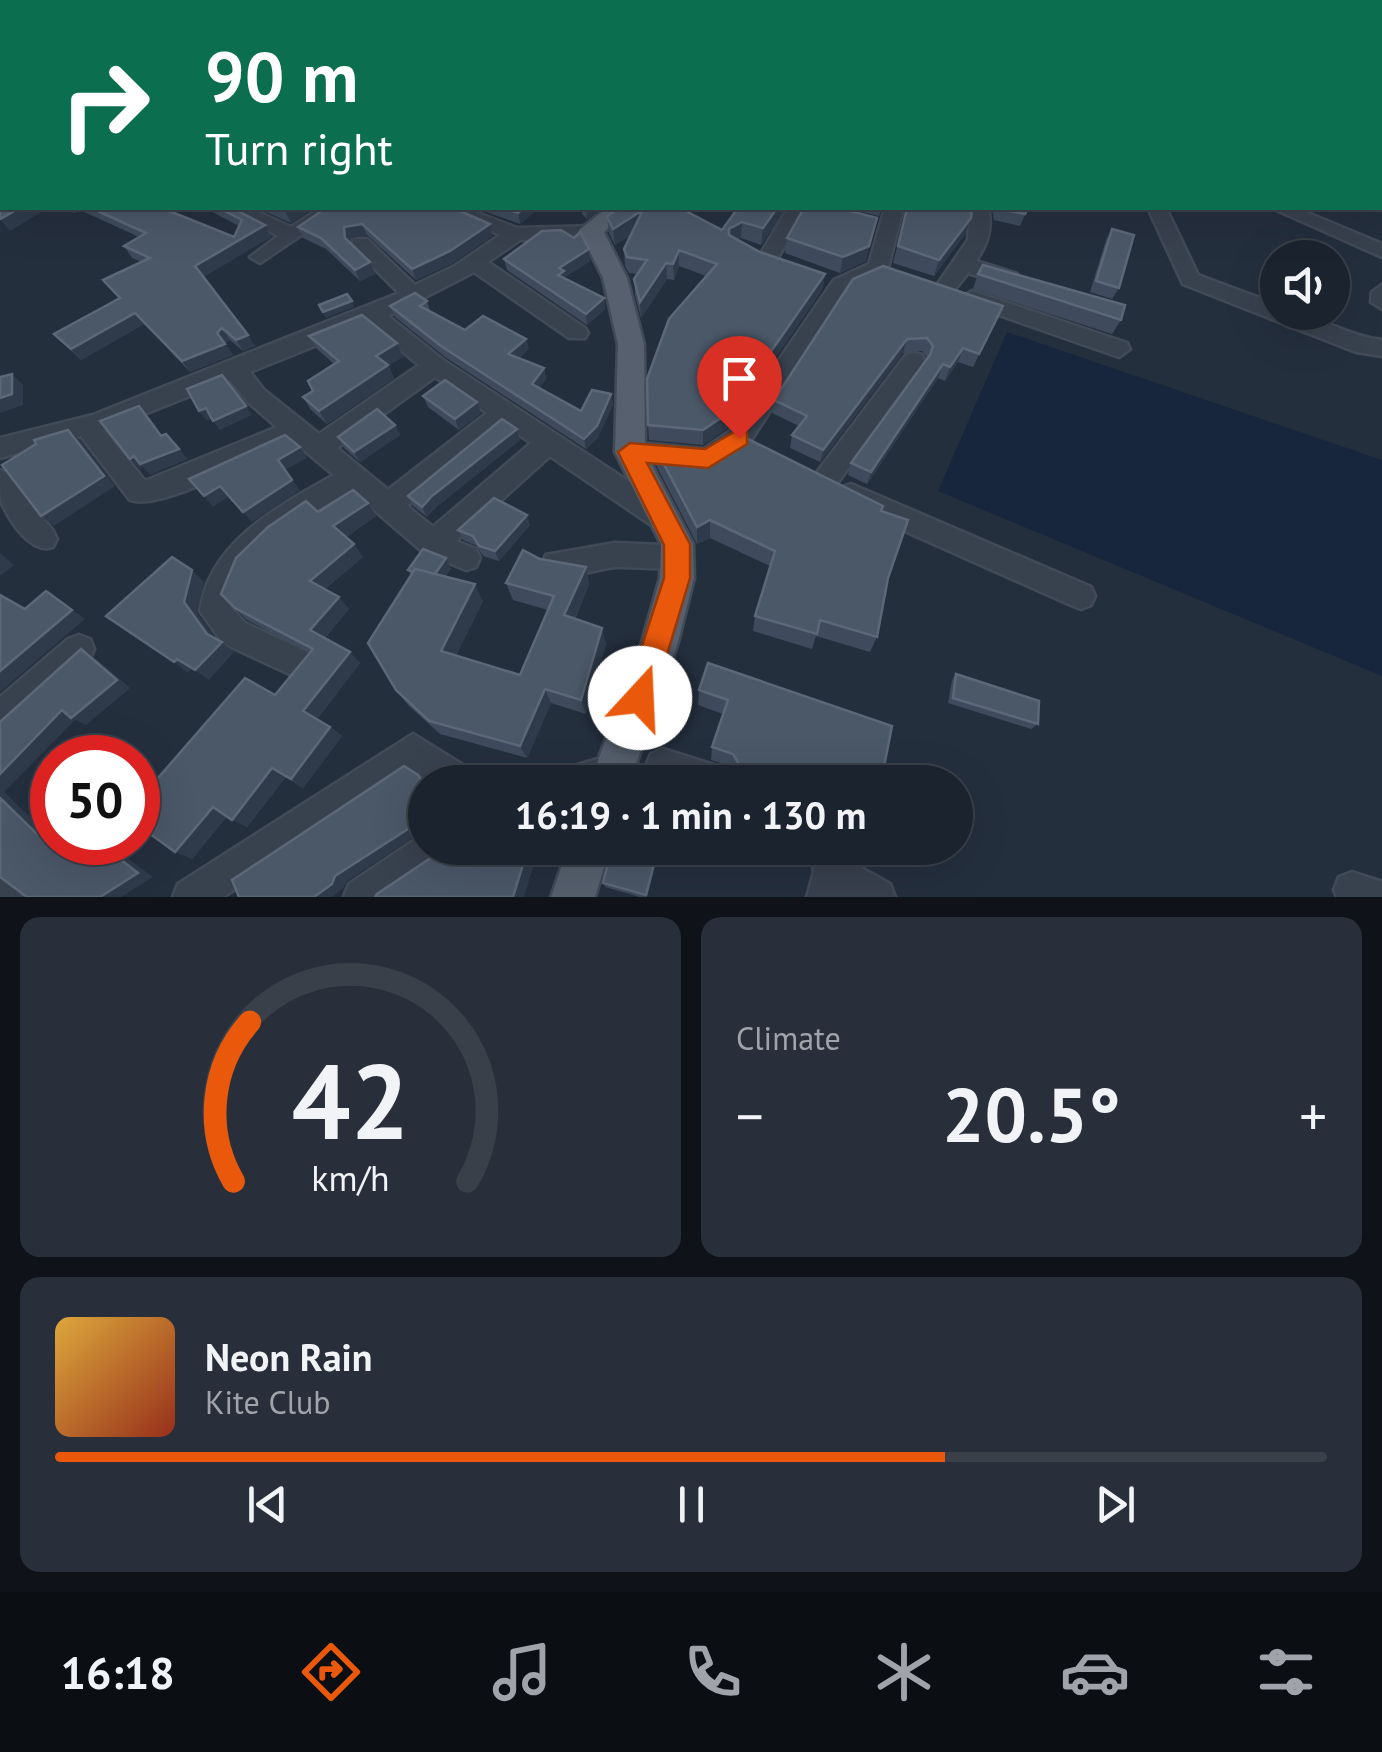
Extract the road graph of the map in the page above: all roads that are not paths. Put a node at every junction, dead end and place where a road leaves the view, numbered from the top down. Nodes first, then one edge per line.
1 (240, 210) edge
2 (329, 210) edge
3 (455, 210) edge
4 (618, 210) edge
5 (796, 210) edge
6 (979, 210) edge
7 (1143, 210) edge
8 (1158, 210) edge
9 (1287, 210) edge
10 (885, 219) edge
11 (591, 230) junction
12 (515, 234) junction
13 (292, 235) junction
14 (1148, 236) dead end
15 (360, 243) dead end
16 (740, 248) edge
17 (1382, 251) edge
18 (260, 257) dead end
19 (474, 262) junction
20 (962, 264) junction
21 (1039, 288) edge
22 (1382, 292) edge
23 (416, 293) junction
24 (1382, 302) edge
25 (372, 315) junction
26 (576, 334) dead end
27 (1382, 348) edge
28 (1118, 349) dead end
29 (914, 361) dead end
30 (436, 366) junction
31 (234, 369) junction
32 (504, 412) junction
33 (87, 426) junction
34 (296, 429) junction
35 (548, 443) junction
36 (0, 448) edge
37 (318, 448) junction
38 (630, 452) junction
39 (353, 476) junction
40 (0, 481) edge
41 (388, 506) junction
42 (668, 521) junction
43 (43, 539) dead end
44 (433, 544) junction
45 (677, 555) junction
46 (466, 558) dead end
47 (556, 564) edge
48 (1081, 596) dead end
49 (79, 649) edge
50 (296, 662) edge
51 (0, 718) edge
52 (435, 765) edge
53 (616, 765) edge
54 (408, 865) edge
55 (583, 865) edge
56 (829, 872) edge
57 (191, 897) edge
58 (362, 897) edge
59 (573, 897) edge
60 (877, 897) edge

1 - 13 street
2 - 13 street
3 - 12 street
4 - 11 main road
5 - 16 street
6 - 20 street
7 - 14 street
8 - 27 street
9 - 17 street
10 - 38 street
11 - 12 street
11 - 38 main road
12 - 19 street
13 - 18 street
15 - 23 street
19 - 23 street
19 - 26 street
20 - 21 street
20 - 28 street
22 - 24 street
23 - 25 street
25 - 30 street
25 - 31 street
29 - 48 street
30 - 32 street
30 - 37 street
31 - 33 street
31 - 34 street
32 - 35 street
32 - 41 street
33 - 34 street
33 - 36 street
34 - 37 street
35 - 42 street
35 - 44 street
37 - 39 street
38 - 42 main road
39 - 41 street
39 - 50 street
40 - 43 street
41 - 44 street
42 - 45 main road
44 - 46 street
45 - 47 street
45 - 53 main road
49 - 51 street
52 - 57 street
54 - 58 street
55 - 59 main road
56 - 60 street

